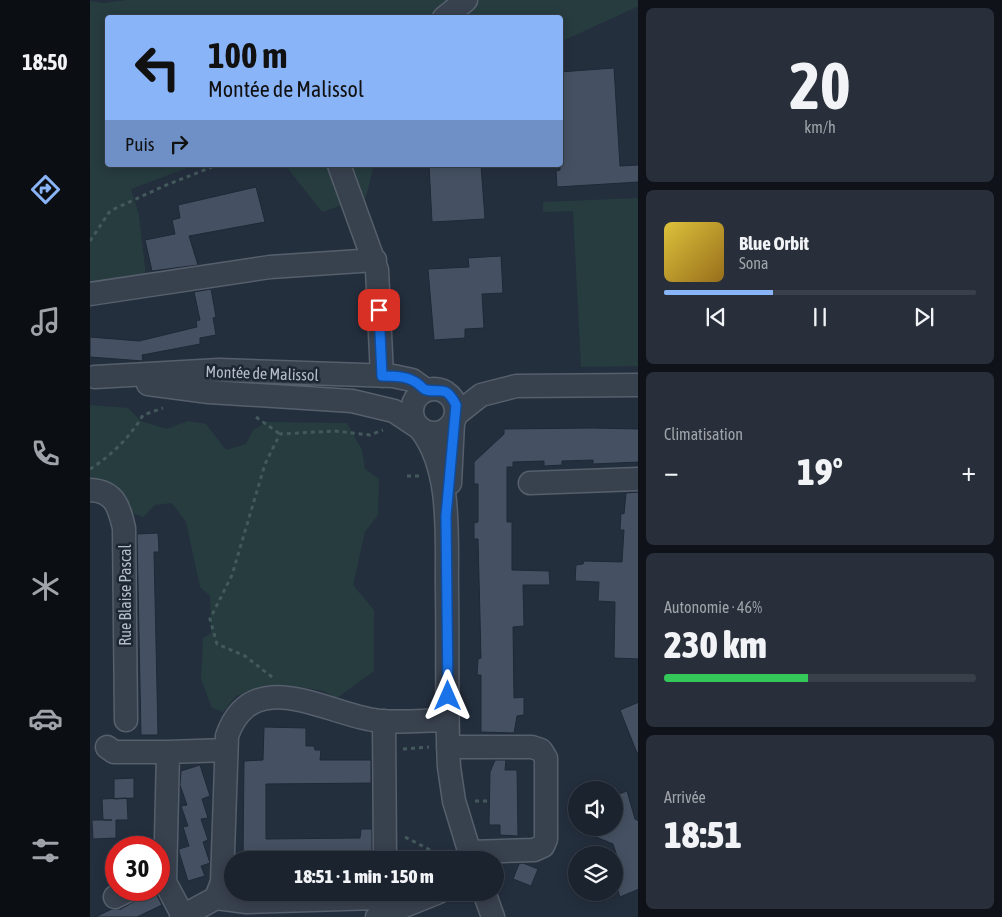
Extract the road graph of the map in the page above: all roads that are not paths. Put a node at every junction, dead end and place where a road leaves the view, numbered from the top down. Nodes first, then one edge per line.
1 (466, 0) edge
2 (448, 15) edge
3 (341, 167) edge
4 (375, 260) junction
5 (90, 294) edge
6 (382, 376) junction
7 (92, 377) edge
8 (638, 385) edge
9 (516, 386) junction
10 (435, 391) junction
11 (455, 418) junction
12 (420, 428) junction
13 (638, 479) edge
14 (530, 483) dead end
15 (90, 490) edge
16 (446, 516) junction
17 (126, 720) dead end
18 (447, 720) junction
19 (384, 721) junction
20 (107, 747) dead end
21 (448, 747) junction
22 (226, 750) junction
23 (168, 752) junction
24 (164, 836) edge
25 (468, 850) edge
26 (385, 851) edge
27 (170, 892) edge
28 (216, 898) junction
29 (224, 899) edge
30 (239, 901) edge
31 (280, 901) edge
32 (417, 901) edge
33 (487, 901) edge
34 (182, 916) edge
35 (378, 917) edge
36 (493, 917) edge

1 - 2 street
3 - 4 street
4 - 5 street
4 - 6 street
6 - 7 street, Montée de Malissol
6 - 10 street, Montée de Malissol
7 - 12 street, Montée de Malissol
8 - 9 street
9 - 10 street
9 - 11 street
10 - 11 street
10 - 12 street
11 - 12 street
11 - 16 street
12 - 16 street
13 - 14 street
15 - 17 street, Rue Blaise Pascal
16 - 18 street
18 - 19 street
18 - 21 street
19 - 22 street
19 - 26 street
20 - 23 street
21 - 25 street
21 - 25 street
22 - 23 street
22 - 28 street
23 - 24 street
27 - 34 street
28 - 29 street
28 - 34 street
30 - 31 street
32 - 35 street
33 - 36 street

